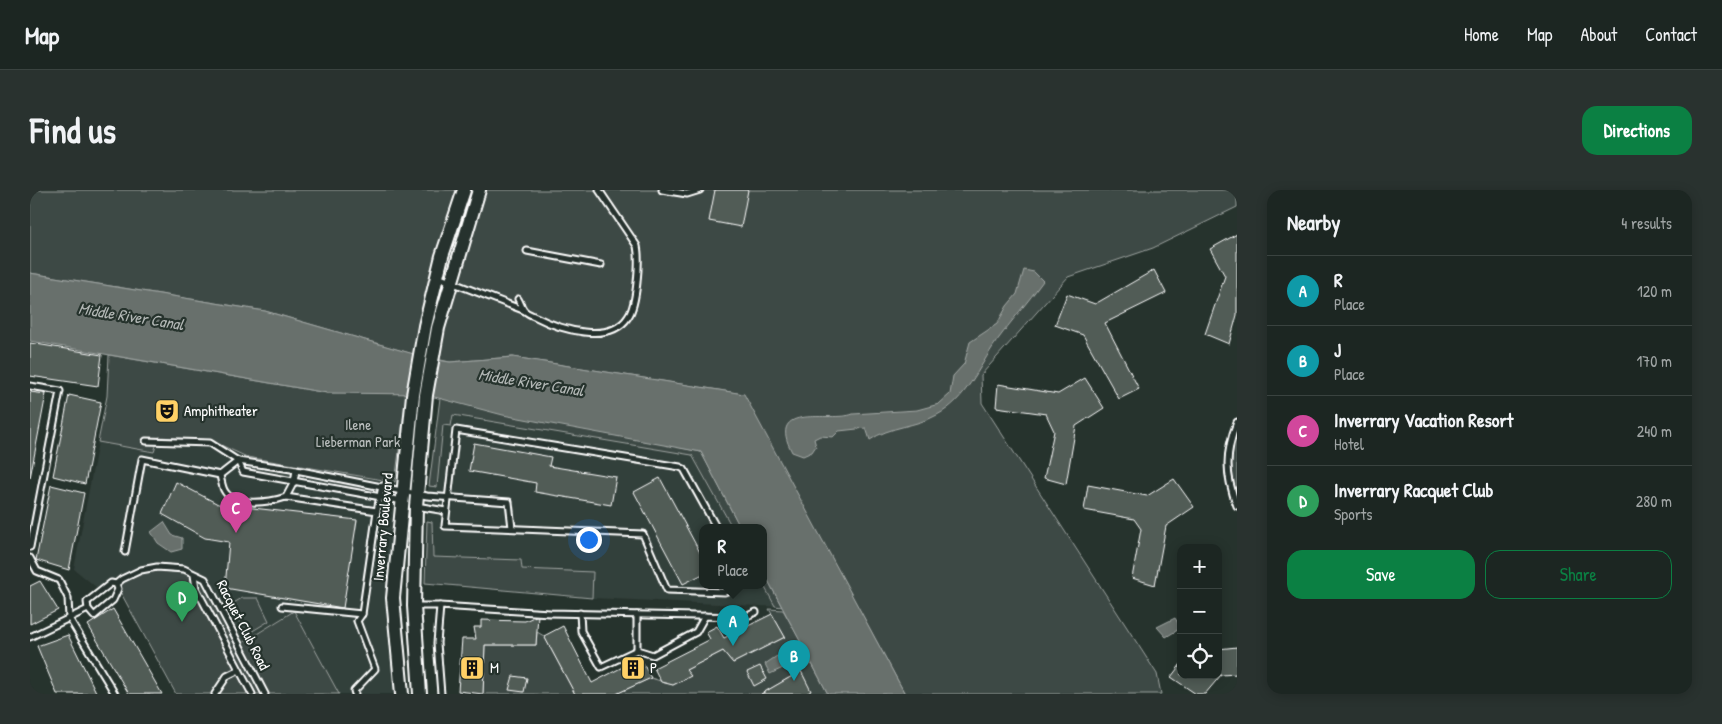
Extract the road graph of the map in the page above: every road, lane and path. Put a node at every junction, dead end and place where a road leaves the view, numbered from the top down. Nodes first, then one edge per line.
1 (464, 190) edge
2 (479, 190) edge
3 (599, 190) edge
4 (662, 190) edge
5 (700, 190) edge
6 (527, 251) dead end
7 (601, 265) dead end
8 (437, 277) junction
9 (453, 281) junction
10 (518, 299) dead end
11 (524, 310) junction
12 (30, 386) edge
13 (419, 395) junction
14 (1237, 422) edge
15 (146, 441) dead end
16 (238, 461) junction
17 (296, 470) junction
18 (220, 475) junction
19 (346, 480) junction
20 (294, 482) junction
21 (382, 486) junction
22 (345, 490) junction
23 (402, 495) junction
24 (380, 496) junction
25 (286, 497) junction
26 (447, 498) junction
27 (416, 500) junction
28 (1237, 506) edge
29 (377, 511) junction
30 (446, 511) junction
31 (714, 524) edge
32 (512, 528) junction
33 (30, 547) edge
34 (125, 552) dead end
35 (30, 558) edge
36 (194, 575) junction
37 (116, 584) junction
38 (732, 589) edge
39 (282, 606) dead end
40 (414, 606) junction
41 (440, 606) junction
42 (88, 609) junction
43 (756, 612) dead end
44 (580, 613) junction
45 (362, 614) junction
46 (637, 615) junction
47 (705, 616) junction
48 (69, 618) junction
49 (233, 632) junction
50 (30, 636) edge
51 (223, 638) junction
52 (638, 650) junction
53 (239, 670) junction
54 (115, 694) edge
55 (215, 694) edge
56 (252, 694) edge
57 (265, 694) edge
58 (355, 694) edge
59 (402, 694) edge
60 (420, 694) edge
61 (441, 694) edge

1 - 8 street, Inverrary Boulevard
2 - 9 street, Inverrary Boulevard
3 - 11 lane
4 - 5 lane
6 - 7 lane
8 - 9 lane
8 - 13 street, Inverrary Boulevard
9 - 11 lane
9 - 13 street, Inverrary Boulevard
10 - 11 lane
12 - 33 lane
13 - 23 street, Inverrary Boulevard
13 - 27 street, Inverrary Boulevard
14 - 28 lane
15 - 16 lane
16 - 17 lane
16 - 18 lane
16 - 20 lane
17 - 19 lane
17 - 20 lane
18 - 25 lane
18 - 34 lane
19 - 21 lane
19 - 22 lane
20 - 22 lane
20 - 25 lane
21 - 23 lane
21 - 24 lane
22 - 24 lane
23 - 24 lane
23 - 27 lane
23 - 27 lane
23 - 59 street, Inverrary Boulevard
24 - 29 lane
25 - 29 lane
26 - 27 lane
26 - 30 lane
26 - 31 lane
26 - 32 lane
27 - 30 lane
27 - 40 street, Inverrary Boulevard
29 - 45 lane
30 - 32 lane
32 - 38 lane
35 - 48 lane
36 - 37 lane, Racquet Club Road
36 - 49 lane, Racquet Club Road
36 - 51 lane, Racquet Club Road
37 - 42 lane, Racquet Club Road
37 - 42 lane
39 - 45 lane
40 - 41 lane
40 - 60 street, Inverrary Boulevard
41 - 44 lane
41 - 61 lane
42 - 48 lane
43 - 47 lane
44 - 46 lane
44 - 52 lane
45 - 58 lane
46 - 47 lane
46 - 52 lane
47 - 52 lane
48 - 50 lane
48 - 54 lane
49 - 51 lane
49 - 57 lane, Racquet Club Road
51 - 53 lane, Racquet Club Road
53 - 55 lane
53 - 56 lane, Racquet Club Road

